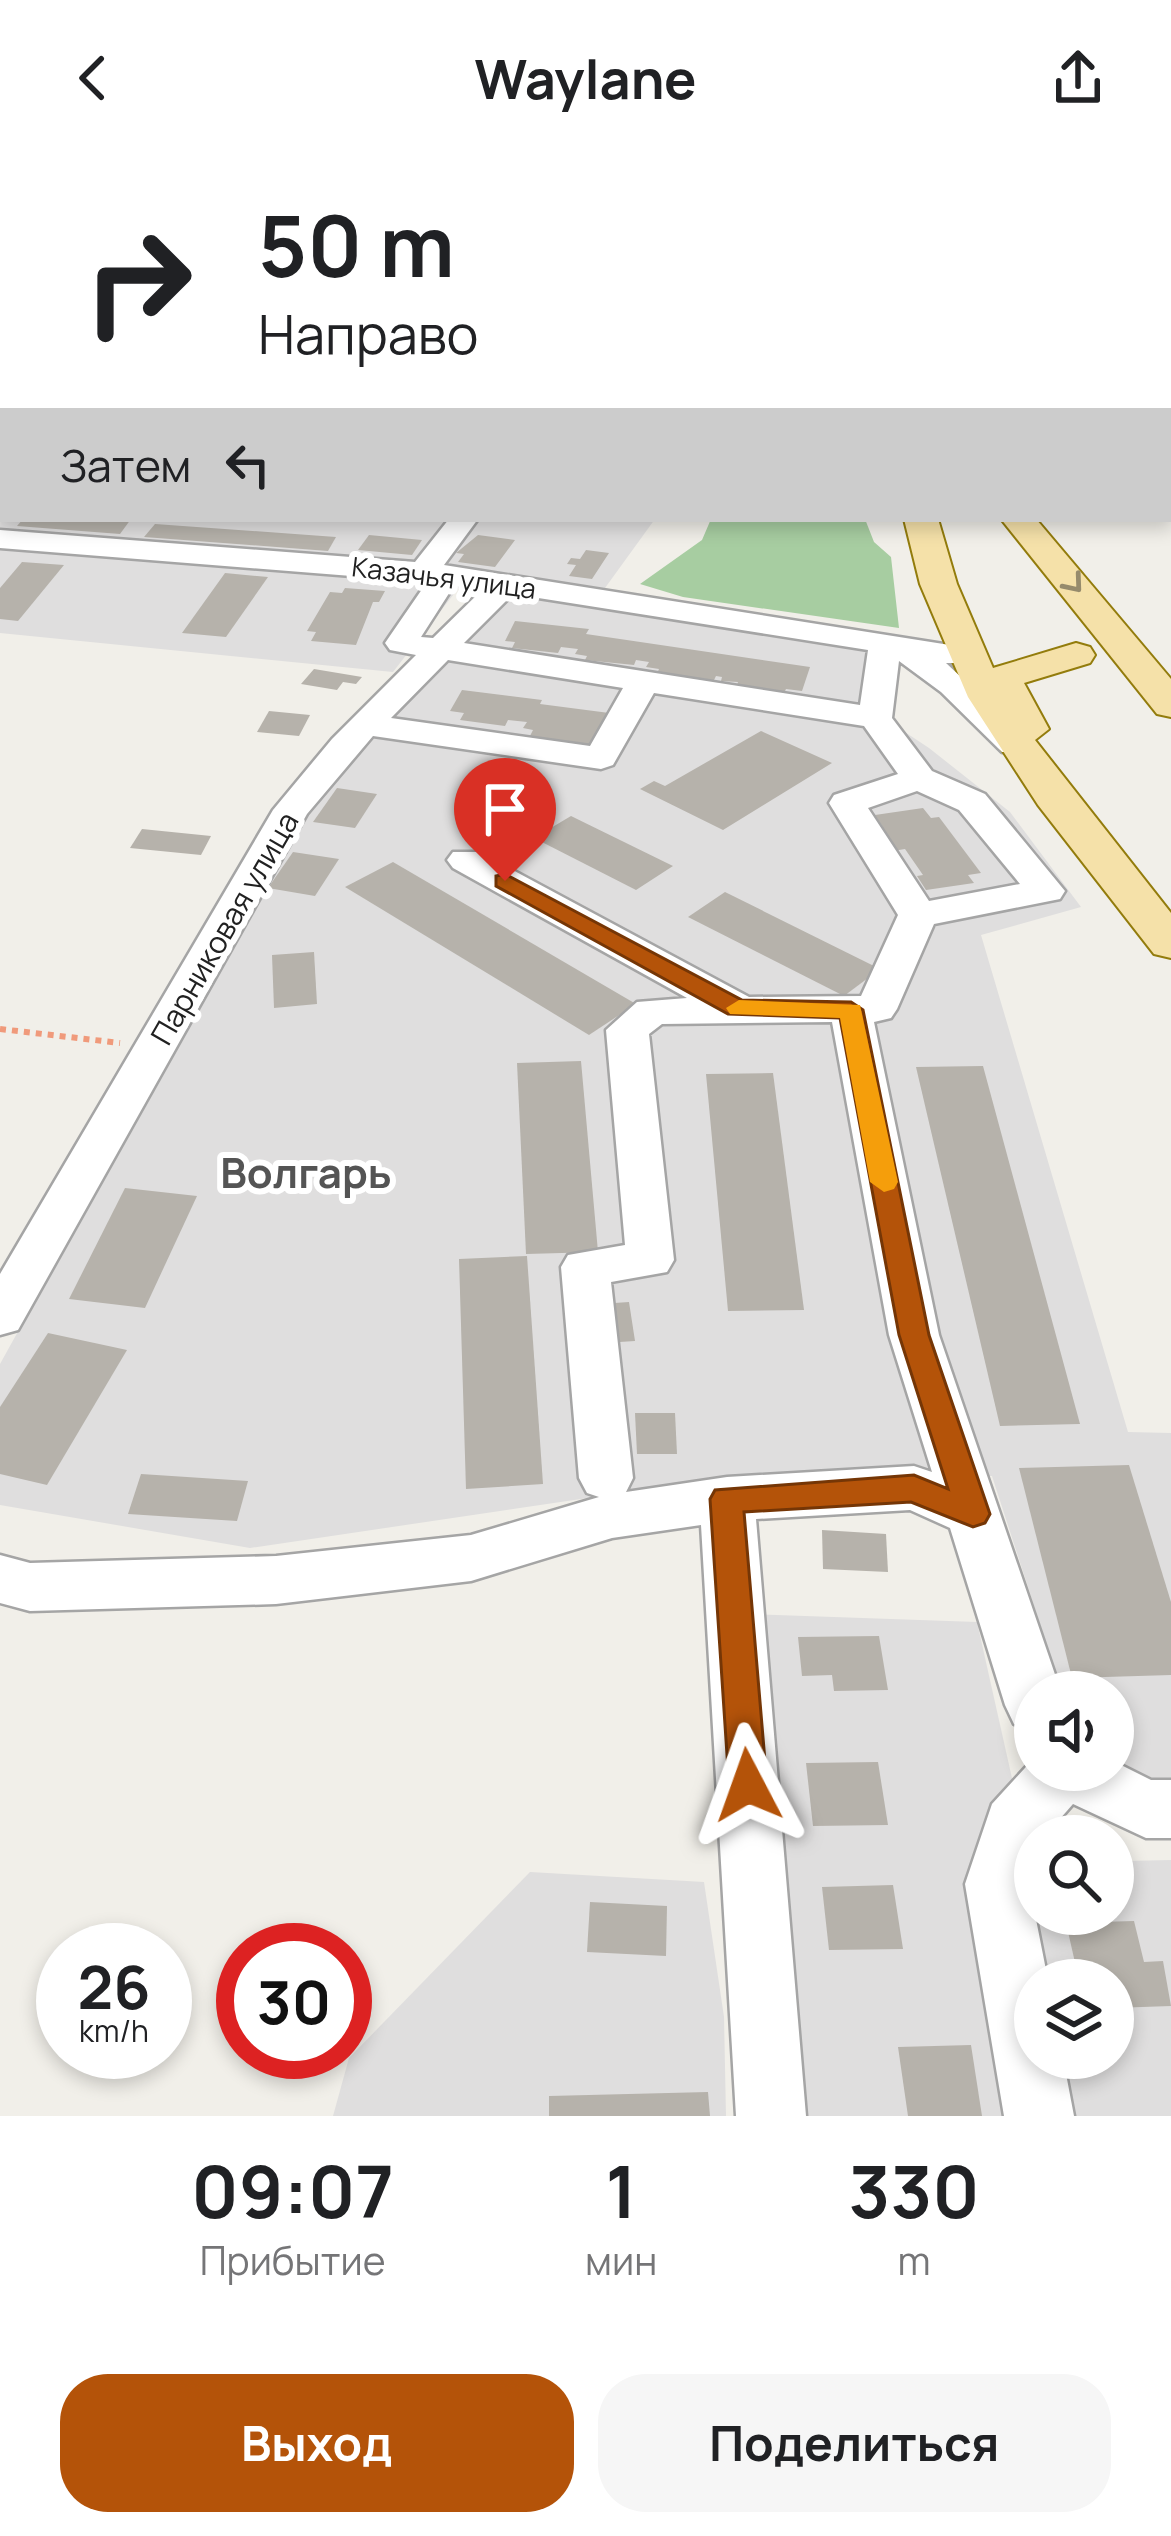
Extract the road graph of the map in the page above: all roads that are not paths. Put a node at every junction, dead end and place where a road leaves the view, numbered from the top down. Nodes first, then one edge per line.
1 (147, 522) edge
2 (462, 522) edge
3 (1021, 522) edge
4 (1064, 522) edge
5 (924, 531) edge
6 (0, 539) edge
7 (124, 548) junction
8 (1092, 551) dead end
9 (435, 573) junction
10 (506, 583) junction
11 (885, 645) junction
12 (1171, 648) edge
13 (442, 650) junction
14 (1129, 651) junction
15 (1076, 655) junction
16 (964, 656) junction
17 (643, 682) junction
18 (1171, 705) edge
19 (875, 718) junction
20 (367, 724) junction
21 (1015, 745) junction
22 (919, 778) junction
23 (1055, 798) junction
24 (466, 860) dead end
25 (918, 915) junction
26 (1171, 944) edge
27 (737, 1008) junction
28 (851, 1010) junction
29 (0, 1318) edge
30 (606, 1478) dead end
31 (727, 1499) junction
32 (973, 1514) junction
33 (10, 1587) edge
34 (1024, 1671) edge
35 (1046, 1791) edge
36 (1108, 1791) edge
37 (1171, 1810) edge
38 (771, 2116) edge
39 (1039, 2116) edge

1 - 7 street
2 - 9 street
3 -> 14 main road
4 - 8 main road
5 - 11 street
5 - 16 main road
6 - 7 street, Казачья улица
7 - 9 street, Казачья улица
9 - 10 street, Казачья улица
9 - 13 street
10 - 11 street, Казачья улица
10 - 13 street, Парниковая улица
11 - 16 street, Казачья улица
11 - 19 street
11 - 21 street, Казачья улица
12 - 14 main road, Казачья улица
13 - 17 street
13 - 20 street, Парниковая улица
14 - 15 main road, Казачья улица
14 - 18 main road
15 - 16 main road, Казачья улица
15 - 23 main road
16 - 21 main road
17 - 19 street
17 - 20 street
19 - 22 street
20 - 29 street, Парниковая улица
21 - 23 main road
22 - 25 street
22 - 25 street
23 - 26 main road
24 - 27 street
25 - 28 street
27 - 28 street
27 - 30 street
28 - 32 street
31 - 32 street
31 - 33 street
31 - 38 street
32 - 34 street
35 - 39 street
36 - 37 street

